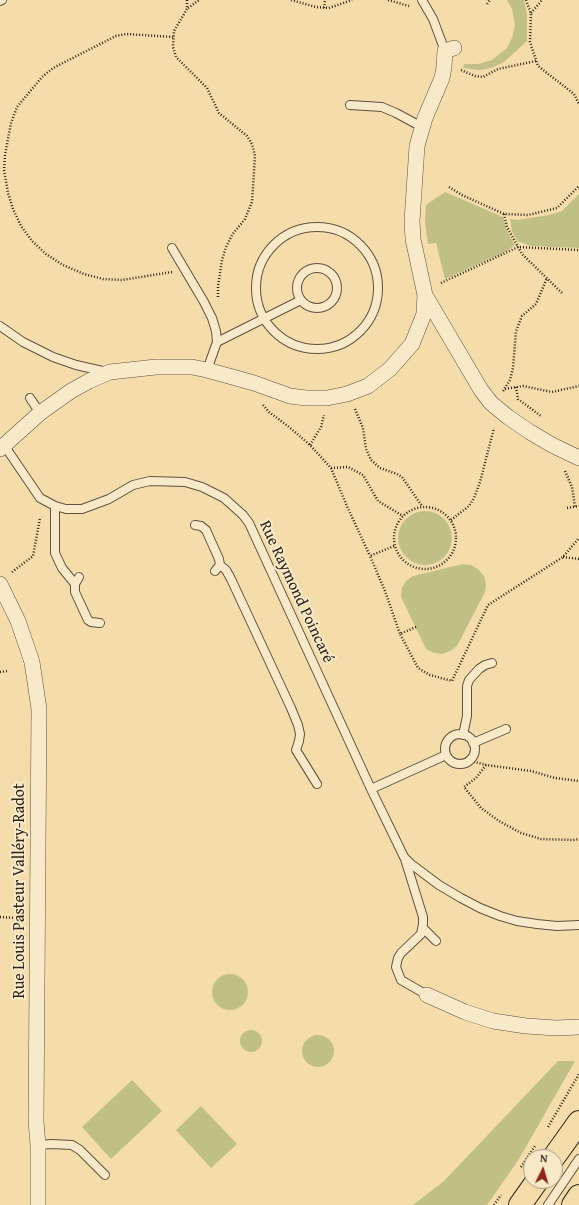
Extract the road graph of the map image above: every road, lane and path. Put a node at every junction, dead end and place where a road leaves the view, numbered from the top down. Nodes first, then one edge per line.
1 (187, 0) edge
2 (198, 0) edge
3 (291, 0) edge
4 (325, 0) edge
5 (352, 0) edge
6 (388, 0) edge
7 (422, 0) edge
8 (490, 0) edge
9 (526, 0) edge
10 (542, 0) edge
11 (487, 4) dead end
12 (324, 8) junction
13 (411, 8) dead end
14 (187, 9) junction
15 (531, 14) junction
16 (173, 37) junction
17 (449, 50) joint
18 (536, 61) junction
19 (456, 68) dead end
20 (579, 104) edge
21 (350, 105) dead end
22 (422, 127) junction
23 (449, 186) dead end
24 (579, 186) edge
25 (504, 214) junction
26 (518, 247) junction
27 (172, 248) dead end
28 (579, 250) edge
29 (185, 270) junction
30 (547, 278) junction
31 (441, 283) dead end
32 (563, 294) dead end
33 (425, 295) junction
34 (218, 299) dead end
35 (301, 300) junction
36 (264, 318) junction
37 (0, 326) edge
38 (218, 342) junction
39 (207, 370) junction
40 (110, 372) junction
41 (579, 386) edge
42 (516, 387) junction
43 (30, 398) dead end
44 (261, 403) dead end
45 (354, 406) dead end
46 (325, 411) dead end
47 (40, 413) junction
48 (541, 416) dead end
49 (494, 425) dead end
50 (310, 445) junction
51 (2, 447) edge
52 (579, 458) edge
53 (561, 465) dead end
54 (331, 468) junction
55 (55, 506) junction
56 (422, 506) junction
57 (579, 506) edge
58 (575, 507) junction
59 (567, 508) dead end
60 (41, 513) dead end
61 (402, 516) junction
62 (451, 520) junction
63 (195, 525) dead end
64 (579, 538) edge
65 (394, 546) junction
66 (370, 556) junction
67 (563, 557) junction
68 (579, 559) edge
69 (5, 579) edge
70 (100, 623) dead end
71 (416, 627) dead end
72 (400, 634) junction
73 (492, 663) dead end
74 (8, 671) dead end
75 (0, 672) edge
76 (506, 729) dead end
77 (463, 735) junction
78 (473, 743) junction
79 (446, 755) junction
80 (468, 760) junction
81 (486, 765) junction
82 (579, 781) edge
83 (317, 784) dead end
84 (371, 789) junction
85 (579, 839) edge
86 (404, 857) junction
87 (0, 918) edge
88 (17, 918) dead end
89 (579, 925) edge
90 (423, 928) junction
91 (436, 941) dead end
92 (427, 995) joint
93 (579, 1027) edge
94 (579, 1074) edge
95 (579, 1122) edge
96 (547, 1129) dead end
97 (538, 1142) dead end
98 (38, 1145) junction
99 (560, 1149) edge
100 (579, 1159) edge
101 (520, 1167) dead end
102 (104, 1175) dead end
103 (531, 1189) edge
104 (503, 1192) dead end
105 (579, 1196) edge
106 (38, 1205) edge
107 (494, 1205) edge
108 (520, 1205) edge
109 (548, 1205) edge
110 (573, 1205) edge

1 - 14 path
2 - 14 path
3 - 12 path
4 - 12 path
5 - 12 path
6 - 13 path
7 - 17 lane
8 - 11 path
9 - 15 path
10 - 15 path
14 - 16 path
15 - 18 path
16 - 29 path
16 - 34 path
17 - 22 street
18 - 19 path
18 - 20 path
21 - 22 lane
22 - 33 street
23 - 25 path
24 - 25 path
25 - 26 path
26 - 28 path
26 - 30 path
26 - 31 path
27 - 29 lane
29 - 38 lane
30 - 32 path
30 - 42 path
33 - 39 street
33 - 52 street
35 - 35 lane
35 - 36 lane
36 - 36 lane
36 - 38 lane
37 - 40 lane
38 - 39 lane
39 - 40 street
40 - 47 street
41 - 42 path
42 - 48 path
43 - 47 lane
44 - 50 path
45 - 56 path
46 - 50 path
47 - 51 street
49 - 62 path
50 - 54 path
51 - 55 lane, Rue Raymond Poincaré
53 - 58 path
54 - 61 path
54 - 66 path
55 - 70 lane
55 - 84 lane, Rue Raymond Poincaré
56 - 61 path
56 - 62 path
57 - 58 path
58 - 59 path
60 - 69 path
61 - 65 path
62 - 65 path
63 - 83 lane
64 - 67 path
65 - 66 path
66 - 72 path
67 - 68 path
67 - 72 path
69 - 98 street, Rue Louis Pasteur Valléry-Radot
71 - 72 path
73 - 77 lane
74 - 75 path
76 - 78 lane
77 - 78 lane
77 - 79 lane
78 - 80 lane
79 - 80 lane
79 - 84 lane
80 - 81 path
81 - 82 path
81 - 85 path
84 - 86 lane, Rue Raymond Poincaré
86 - 89 lane
86 - 90 lane
87 - 88 path
90 - 91 lane
90 - 92 lane
92 - 93 street
94 - 96 path
95 - 99 main road
97 - 101 path
98 - 102 lane
98 - 106 street, Rue Louis Pasteur Valléry-Radot
100 - 109 lane
103 - 108 main road
104 - 107 path
105 - 110 main road

